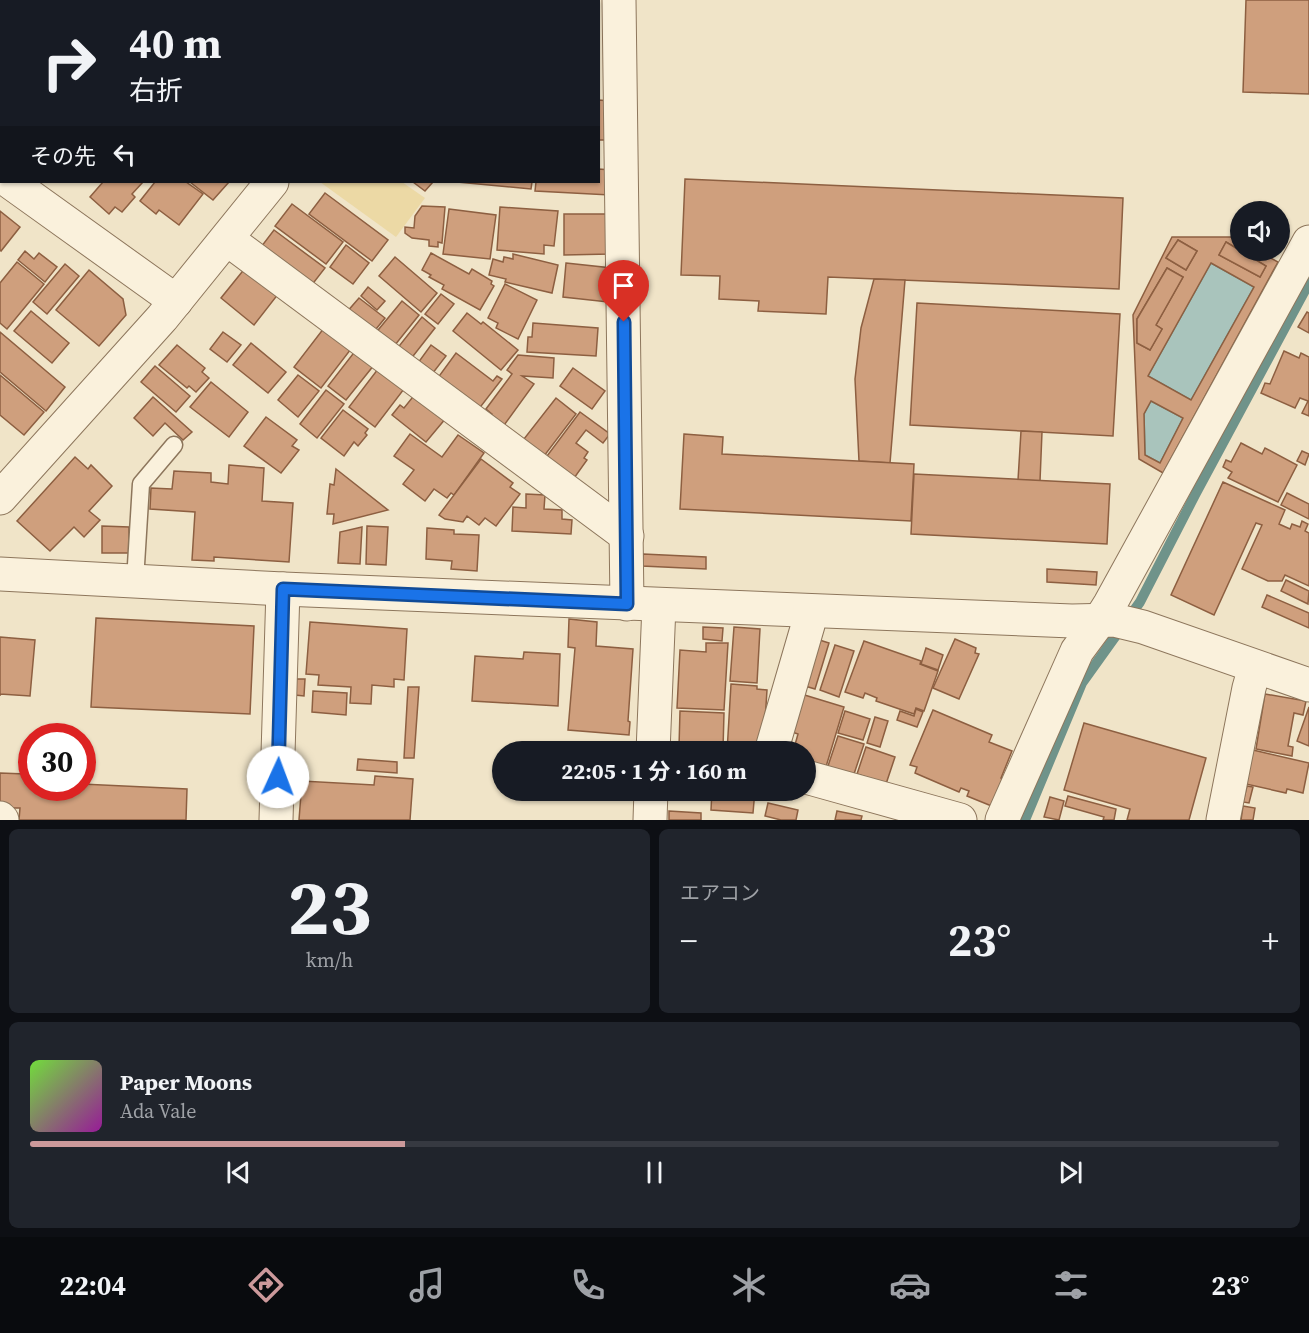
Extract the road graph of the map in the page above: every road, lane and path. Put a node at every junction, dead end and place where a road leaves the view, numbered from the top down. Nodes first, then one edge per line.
1 (619, 0) edge
2 (609, 35) edge
3 (11, 183) edge
4 (271, 183) edge
5 (227, 239) junction
6 (1309, 242) edge
7 (176, 302) junction
8 (174, 445) dead end
9 (0, 498) edge
10 (627, 536) junction
11 (0, 574) edge
12 (135, 581) junction
13 (283, 589) junction
14 (643, 604) junction
15 (810, 611) junction
16 (1119, 622) junction
17 (1255, 667) junction
18 (1309, 685) edge
19 (652, 741) edge
20 (774, 741) edge
21 (816, 780) edge
22 (651, 801) edge
23 (276, 820) edge
24 (650, 820) edge
25 (960, 820) edge
26 (1002, 820) edge
27 (1223, 820) edge

1 - 2 street
2 - 10 street
3 - 7 street
4 - 5 street
5 - 7 street
5 - 10 street
6 - 16 street
7 - 9 street
8 - 12 lane
10 - 14 street
11 - 12 street
12 - 13 street
13 - 14 street
13 - 23 street
14 - 15 street
14 - 19 street
15 - 16 street
15 - 20 street
16 - 17 street
16 - 26 street
17 - 18 street
17 - 27 street
21 - 25 street
22 - 24 street

